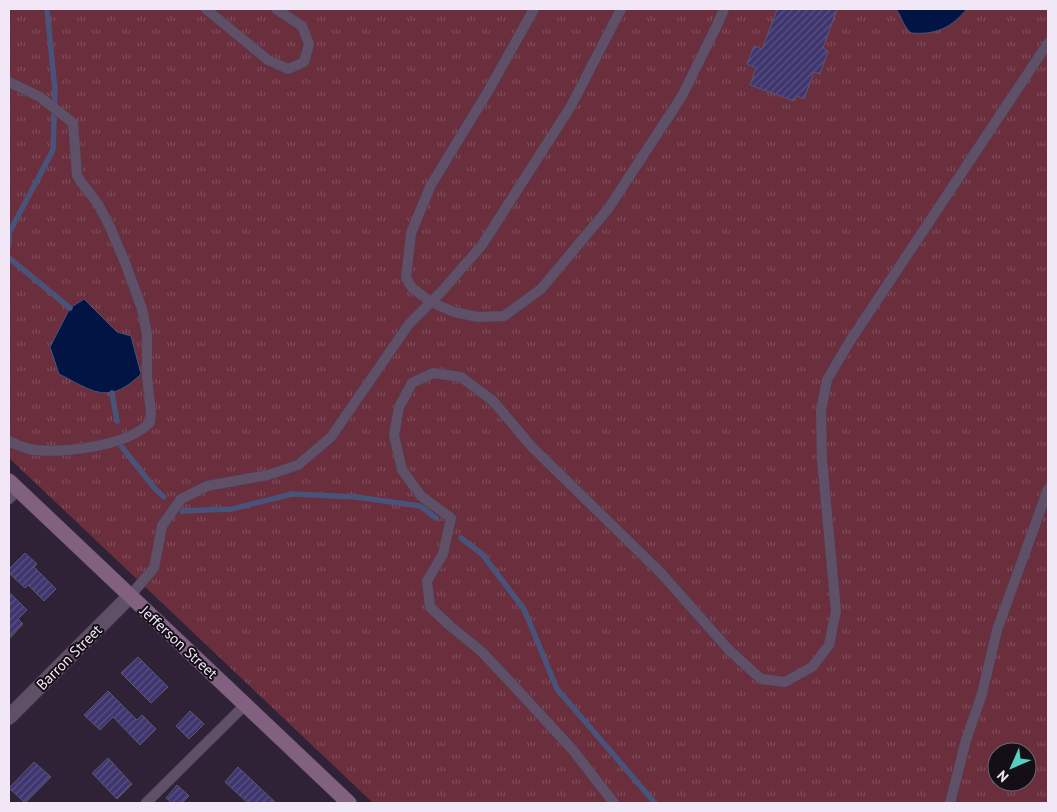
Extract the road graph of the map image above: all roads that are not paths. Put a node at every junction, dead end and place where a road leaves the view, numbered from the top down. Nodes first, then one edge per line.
1 (206, 9) edge
2 (276, 9) edge
3 (534, 9) edge
4 (621, 9) edge
5 (724, 9) edge
6 (1048, 43) edge
7 (9, 82) edge
8 (431, 302) junction
9 (9, 441) edge
10 (1048, 489) edge
11 (12, 490) edge
12 (129, 597) junction
13 (245, 705) junction
14 (9, 717) edge
15 (146, 803) edge
16 (349, 803) edge
17 (614, 803) edge
18 (950, 803) edge

1 - 2 lane
3 - 8 lane
4 - 8 lane
5 - 8 lane
6 - 17 lane
7 - 9 lane
8 - 12 lane
10 - 18 lane
11 - 12 street, Jefferson Street
12 - 13 street, Jefferson Street
12 - 14 street, Barron Street
13 - 15 lane
13 - 16 street, Jefferson Street

